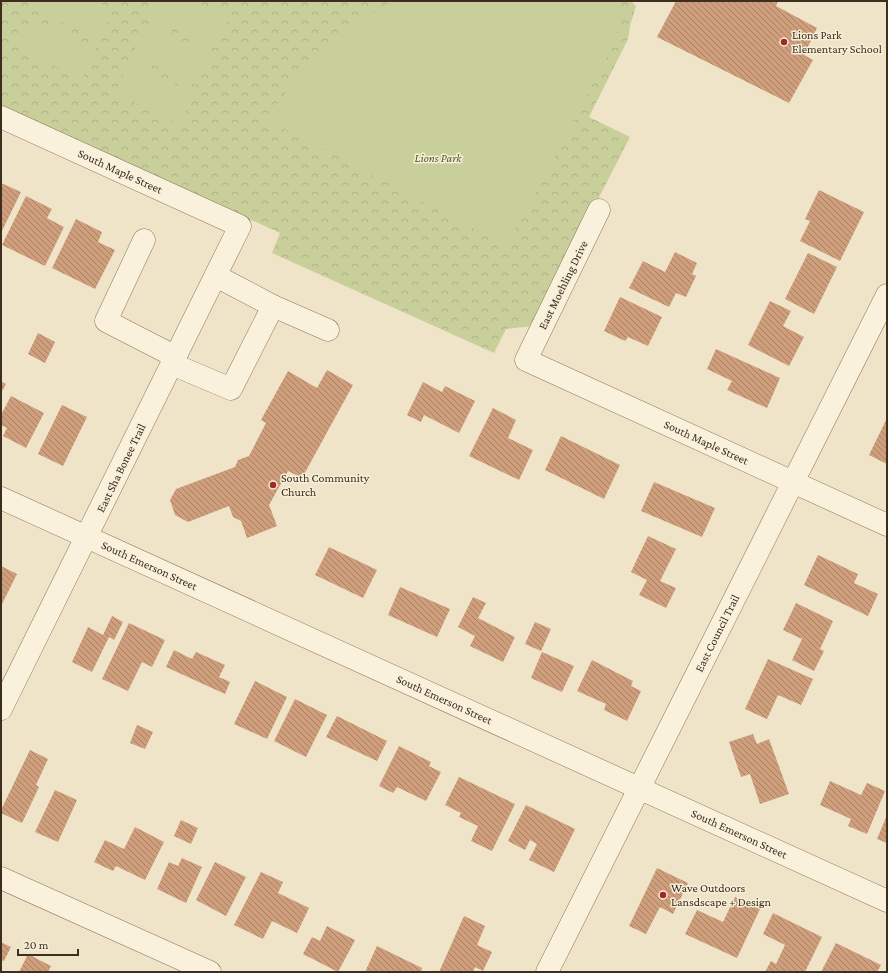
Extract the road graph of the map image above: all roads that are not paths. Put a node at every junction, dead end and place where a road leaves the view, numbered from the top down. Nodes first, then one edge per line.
1 (1, 117) edge
2 (599, 210) dead end
3 (240, 226) joint
4 (144, 240) dead end
5 (216, 276) junction
6 (887, 295) edge
7 (273, 306) junction
8 (328, 330) dead end
9 (526, 360) joint
10 (174, 361) junction
11 (792, 483) junction
12 (1, 498) edge
13 (887, 525) edge
14 (87, 538) junction
15 (1, 709) edge
16 (640, 788) junction
17 (1, 878) edge
18 (887, 901) edge
19 (210, 972) edge
20 (547, 972) edge

1 - 3 street, South Maple Street
2 - 9 street, East Moehling Drive
3 - 5 street, East Sha Bonee Trail
4 - 10 street
5 - 7 street
5 - 10 street, East Sha Bonee Trail
6 - 11 street, East Council Trail
7 - 8 street
7 - 10 street
9 - 11 street, South Maple Street
10 - 14 street, East Sha Bonee Trail
11 - 13 street, South Maple Street
11 - 16 street, East Council Trail
12 - 14 street, South Emerson Street
14 - 15 street, East Sha Bonee Trail
14 - 16 street, South Emerson Street
16 - 18 street, South Emerson Street
16 - 20 street, East Council Trail
17 - 19 street

